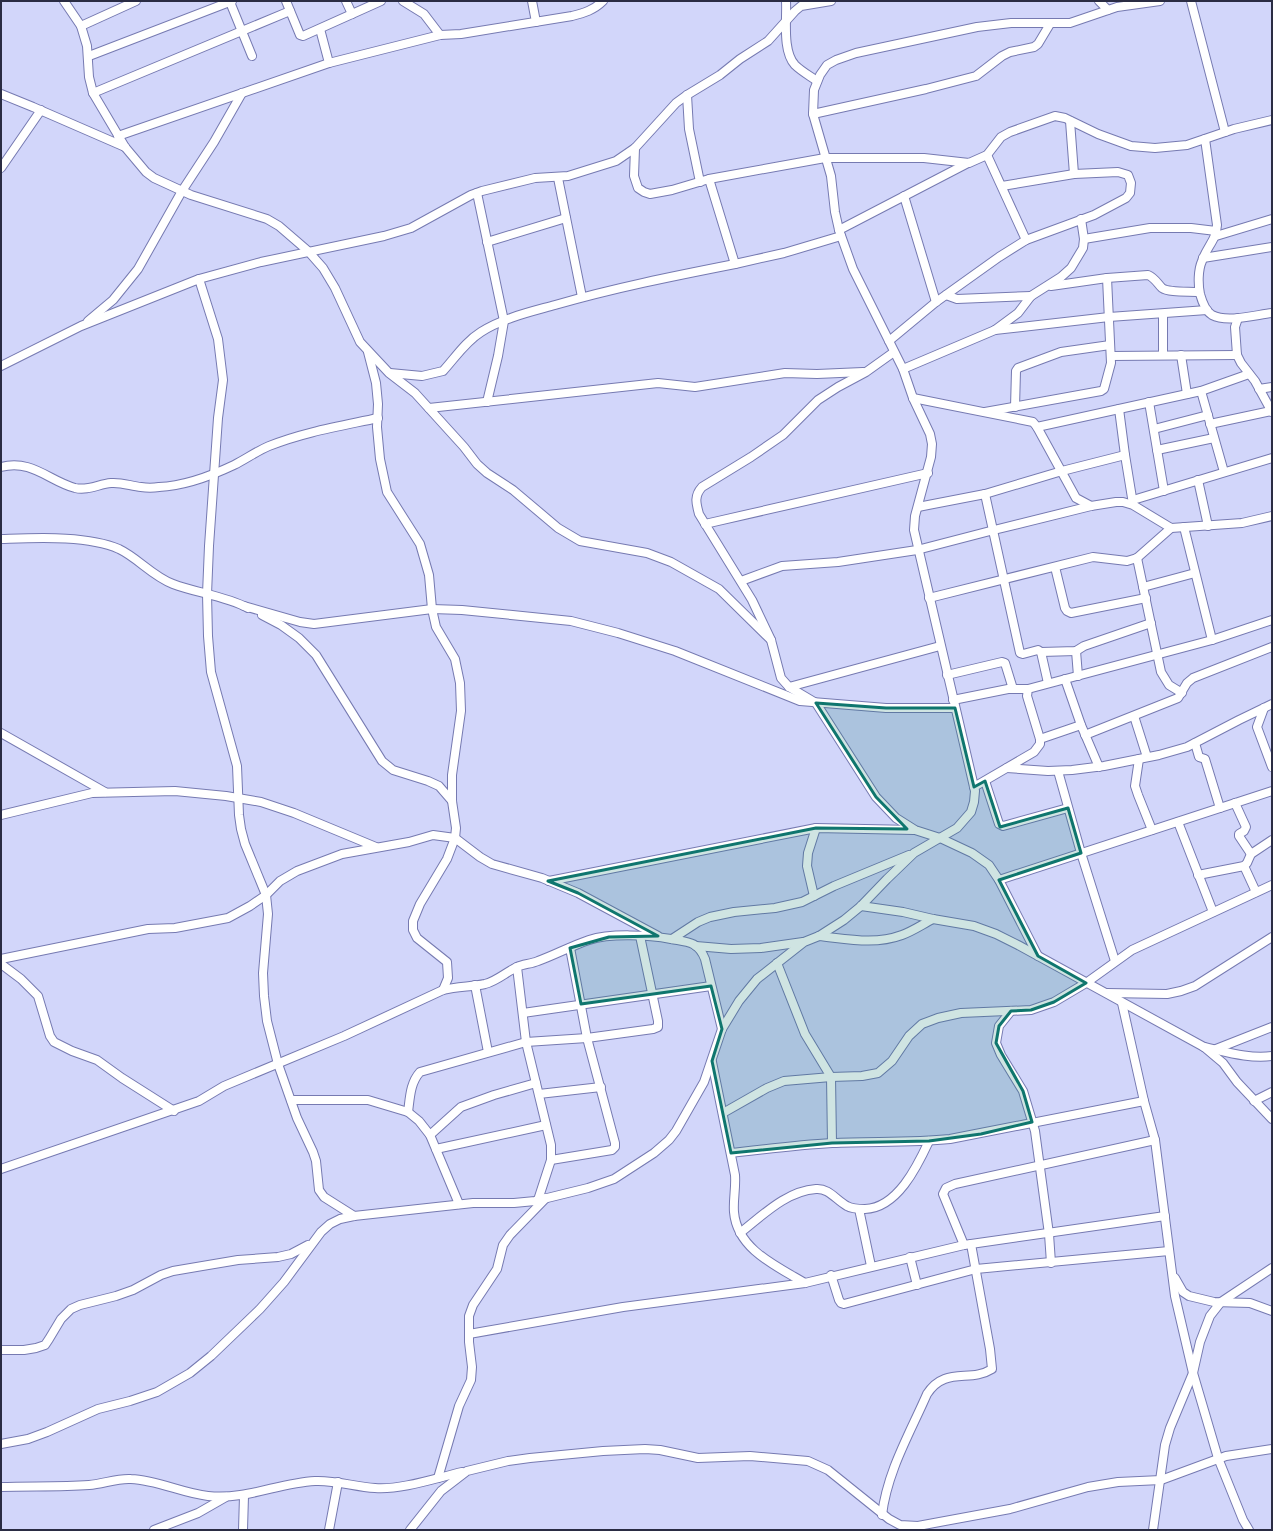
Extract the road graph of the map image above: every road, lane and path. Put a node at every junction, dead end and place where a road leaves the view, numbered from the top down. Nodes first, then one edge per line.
1 (64, 1) edge
2 (136, 1) edge
3 (231, 1) edge
4 (286, 1) edge
5 (346, 1) edge
6 (381, 1) edge
7 (403, 1) edge
8 (532, 1) edge
9 (603, 1) edge
10 (786, 1) edge
11 (831, 1) edge
12 (1099, 1) edge
13 (1160, 1) edge
14 (1191, 1) edge
15 (1108, 10) junction
16 (290, 11) junction
17 (352, 14) junction
18 (786, 20) junction
19 (536, 22) junction
20 (1050, 24) junction
21 (81, 26) junction
22 (320, 29) junction
23 (242, 31) junction
24 (440, 34) junction
25 (89, 56) junction
26 (252, 56) dead end
27 (329, 63) junction
28 (817, 82) junction
29 (93, 93) junction
30 (242, 93) junction
31 (1, 94) edge
32 (687, 95) junction
33 (41, 110) junction
34 (813, 114) junction
35 (1272, 120) edge
36 (1070, 121) junction
37 (1225, 132) junction
38 (118, 136) junction
39 (1205, 139) junction
40 (125, 147) junction
41 (635, 148) junction
42 (987, 155) junction
43 (825, 158) junction
44 (969, 163) junction
45 (1, 168) edge
46 (1074, 174) junction
47 (558, 178) junction
48 (709, 179) junction
49 (700, 182) junction
50 (1002, 186) junction
51 (182, 191) junction
52 (477, 193) junction
53 (904, 196) junction
54 (566, 218) junction
55 (1081, 219) junction
56 (1272, 219) edge
57 (840, 233) junction
58 (1216, 233) junction
59 (1026, 240) junction
60 (1084, 240) junction
61 (487, 242) junction
62 (1272, 247) edge
63 (308, 251) junction
64 (1203, 258) junction
65 (735, 264) junction
66 (1107, 278) junction
67 (199, 279) junction
68 (1048, 286) junction
69 (1199, 292) junction
70 (946, 295) junction
71 (1031, 296) junction
72 (582, 297) junction
73 (936, 302) junction
74 (1207, 310) junction
75 (1162, 314) junction
76 (1272, 314) edge
77 (1109, 317) junction
78 (1238, 318) junction
79 (504, 321) junction
80 (81, 326) junction
81 (995, 330) junction
82 (889, 341) junction
83 (1110, 345) junction
84 (368, 350) junction
85 (894, 352) junction
86 (1162, 355) junction
87 (1181, 355) junction
88 (1237, 355) junction
89 (1111, 356) junction
90 (1, 366) edge
91 (903, 369) junction
92 (389, 372) junction
93 (866, 372) junction
94 (1249, 374) junction
95 (1272, 387) edge
96 (1260, 389) junction
97 (1200, 391) junction
98 (1187, 394) junction
99 (913, 398) junction
100 (487, 402) junction
101 (1149, 402) junction
102 (1014, 406) junction
103 (429, 408) junction
104 (1119, 409) junction
105 (985, 412) junction
106 (1272, 412) edge
107 (1208, 415) junction
108 (378, 418) junction
109 (1210, 424) junction
110 (1037, 427) junction
111 (1154, 429) junction
112 (1214, 438) junction
113 (1157, 450) junction
114 (1125, 455) junction
115 (1272, 458) edge
116 (1, 467) edge
117 (1062, 472) junction
118 (1224, 472) junction
119 (215, 473) junction
120 (928, 474) junction
121 (1198, 480) junction
122 (1164, 490) junction
123 (985, 494) junction
124 (1133, 503) junction
125 (1091, 506) junction
126 (918, 507) junction
127 (1272, 516) edge
128 (705, 524) junction
129 (1208, 526) junction
130 (1184, 527) junction
131 (1171, 528) junction
132 (994, 530) junction
133 (1, 539) edge
134 (918, 550) junction
135 (1137, 558) junction
136 (1056, 567) junction
137 (1195, 572) junction
138 (1004, 580) junction
139 (741, 581) junction
140 (1143, 587) junction
141 (207, 594) junction
142 (929, 598) junction
143 (1146, 598) junction
144 (244, 606) junction
145 (432, 609) junction
146 (1272, 620) edge
147 (1151, 623) junction
148 (771, 640) junction
149 (1212, 640) junction
150 (940, 646) junction
151 (1272, 647) edge
152 (1076, 651) junction
153 (1041, 652) junction
154 (1158, 655) junction
155 (947, 675) junction
156 (1078, 676) junction
157 (1065, 679) junction
158 (1048, 683) junction
159 (789, 688) junction
160 (1013, 689) junction
161 (1028, 689) junction
162 (1182, 692) junction
163 (816, 703) junction
164 (954, 704) junction
165 (1268, 706) edge
166 (1134, 716) junction
167 (1081, 725) junction
168 (1, 734) edge
169 (1085, 735) junction
170 (1040, 739) junction
171 (1195, 743) junction
172 (1270, 754) edge
173 (1143, 758) junction
174 (1099, 767) junction
175 (1272, 767) edge
176 (1006, 768) junction
177 (1058, 770) junction
178 (985, 781) junction
179 (974, 787) junction
180 (1272, 791) edge
181 (105, 792) junction
182 (238, 798) junction
183 (452, 801) junction
184 (1235, 803) junction
185 (1068, 808) junction
186 (1220, 808) junction
187 (1, 816) edge
188 (1178, 822) junction
189 (816, 828) junction
190 (915, 830) junction
191 (1152, 830) junction
192 (454, 838) junction
193 (940, 838) junction
194 (1272, 840) edge
195 (377, 848) junction
196 (914, 853) junction
197 (1081, 853) junction
198 (1251, 854) junction
199 (1244, 866) junction
200 (1198, 875) junction
201 (999, 880) junction
202 (548, 881) junction
203 (1272, 885) edge
204 (1256, 892) junction
205 (266, 895) junction
206 (814, 896) junction
207 (861, 906) junction
208 (1213, 912) junction
209 (933, 919) junction
210 (640, 936) junction
211 (819, 936) junction
212 (661, 937) junction
213 (1272, 937) edge
214 (672, 939) junction
215 (804, 942) junction
216 (696, 946) junction
217 (570, 948) junction
218 (1038, 956) junction
219 (1, 959) edge
220 (1116, 961) junction
221 (777, 963) junction
222 (1, 964) edge
223 (516, 967) junction
224 (1086, 983) junction
225 (475, 985) junction
226 (711, 986) junction
227 (442, 990) junction
228 (1105, 993) junction
229 (652, 994) junction
230 (1122, 1003) junction
231 (581, 1004) junction
232 (1011, 1011) junction
233 (522, 1013) junction
234 (1272, 1027) edge
235 (722, 1029) junction
236 (587, 1038) junction
237 (526, 1042) junction
238 (1204, 1047) junction
239 (1216, 1049) junction
240 (488, 1052) junction
241 (1272, 1056) edge
242 (712, 1062) junction
243 (278, 1064) junction
244 (831, 1077) junction
245 (536, 1083) junction
246 (601, 1087) junction
247 (1272, 1092) edge
248 (539, 1094) junction
249 (291, 1100) junction
250 (1144, 1101) junction
251 (1254, 1101) junction
252 (174, 1111) junction
253 (408, 1112) junction
254 (723, 1113) junction
255 (1272, 1119) edge
256 (1032, 1122) junction
257 (546, 1125) junction
258 (430, 1135) junction
259 (1155, 1140) junction
260 (929, 1141) junction
261 (832, 1143) junction
262 (436, 1149) junction
263 (731, 1153) junction
264 (551, 1160) junction
265 (1040, 1166) junction
266 (1, 1168) edge
267 (542, 1199) junction
268 (459, 1204) junction
269 (859, 1209) junction
270 (354, 1216) junction
271 (1166, 1216) junction
272 (740, 1233) junction
273 (1049, 1234) junction
274 (312, 1243) junction
275 (968, 1244) junction
276 (1169, 1251) junction
277 (910, 1257) junction
278 (1051, 1263) junction
279 (871, 1266) junction
280 (1272, 1268) edge
281 (976, 1269) junction
282 (1172, 1274) junction
283 (831, 1276) junction
284 (805, 1283) junction
285 (917, 1285) junction
286 (1221, 1302) junction
287 (1272, 1311) edge
288 (469, 1334) junction
289 (1, 1350) edge
290 (1193, 1373) junction
291 (1, 1444) edge
292 (1272, 1449) edge
293 (1218, 1458) junction
294 (467, 1471) junction
295 (438, 1478) junction
296 (1161, 1480) junction
297 (338, 1482) junction
298 (1, 1487) edge
299 (244, 1496) junction
300 (227, 1497) junction
301 (882, 1514) junction
302 (917, 1528) edge
303 (154, 1530) edge
304 (243, 1530) edge
305 (329, 1530) edge
306 (410, 1530) edge
307 (1153, 1530) edge
308 (1249, 1530) edge

1 - 21 street
2 - 21 street
3 - 23 street
3 - 25 street
4 - 16 street
5 - 17 street
6 - 17 street
7 - 24 street
8 - 19 street
9 - 19 street
10 - 18 street
11 - 18 street
12 - 15 street
13 - 15 street
14 - 37 street
15 - 20 street
16 - 22 street
16 - 23 street
17 - 22 street
18 - 28 street
18 - 32 street
19 - 24 street
20 - 28 street
20 - 34 street
21 - 25 street
22 - 27 street
23 - 26 street
23 - 29 street
24 - 27 street
25 - 29 street
27 - 30 street
28 - 34 street
29 - 38 street
30 - 38 street
30 - 51 street
31 - 33 street
32 - 41 street
32 - 49 street
33 - 40 street
33 - 45 street
34 - 43 street
35 - 37 street
36 - 39 street
36 - 42 street
36 - 46 street
37 - 39 street
38 - 40 street
39 - 58 street
40 - 51 street
41 - 47 street
41 - 49 street
42 - 44 street
42 - 50 street
43 - 44 street
43 - 48 street
43 - 57 street
44 - 53 street
46 - 50 street
46 - 55 street
47 - 52 street
47 - 54 street
48 - 49 street
48 - 65 street
50 - 59 street
51 - 63 street
51 - 80 street
52 - 61 street
52 - 63 street
53 - 57 street
53 - 73 street
54 - 61 street
54 - 72 street
55 - 59 street
55 - 60 street
56 - 58 street
57 - 65 street
57 - 82 street
58 - 60 street
58 - 64 street
59 - 70 street
60 - 68 street
61 - 79 street
62 - 64 street
63 - 67 street
63 - 84 street
64 - 69 street
65 - 72 street
66 - 68 street
66 - 69 street
66 - 77 street
67 - 80 street
67 - 119 street
68 - 71 street
69 - 74 street
70 - 71 street
70 - 73 street
71 - 81 street
72 - 79 street
73 - 82 street
74 - 75 street
74 - 78 street
75 - 77 street
75 - 86 street
76 - 78 street
77 - 81 street
77 - 83 street
78 - 88 street
79 - 92 street
79 - 100 street
80 - 90 street
81 - 91 street
82 - 85 street
83 - 89 street
83 - 102 street
84 - 92 street
84 - 108 street
85 - 91 street
85 - 93 street
86 - 87 street
86 - 89 street
87 - 88 street
87 - 98 street
88 - 94 street
89 - 102 street
91 - 99 street
92 - 103 street
93 - 100 street
93 - 128 street
94 - 96 street
94 - 97 street
95 - 96 street
96 - 106 street
97 - 98 street
97 - 107 street
98 - 101 street
99 - 105 street
99 - 120 street
100 - 103 street
101 - 104 street
101 - 111 street
102 - 105 street
103 - 148 street
104 - 110 street
104 - 114 street
105 - 110 street
106 - 109 street
107 - 109 street
107 - 111 street
108 - 119 street
108 - 145 street
109 - 112 street
110 - 117 street
111 - 113 street
112 - 113 street
112 - 118 street
113 - 122 street
114 - 117 street
114 - 124 street
115 - 118 street
116 - 119 street
117 - 123 street
117 - 125 street
118 - 121 street
119 - 141 street
120 - 126 street
120 - 128 street
121 - 122 street
121 - 129 street
122 - 124 street
123 - 126 street
123 - 132 street
124 - 125 street
124 - 131 street
125 - 132 street
126 - 134 street
127 - 129 street
128 - 139 street
129 - 130 street
130 - 131 street
130 - 137 street
131 - 135 street
132 - 134 street
132 - 138 street
133 - 141 street
134 - 139 street
134 - 142 street
135 - 136 street
135 - 140 street
136 - 138 street
136 - 143 street
137 - 140 street
137 - 149 street
138 - 142 street
138 - 153 street
139 - 148 street
140 - 143 street
141 - 144 street
141 - 182 street
142 - 150 street
143 - 147 street
144 - 145 street
144 - 183 street
145 - 163 street
145 - 183 street
146 - 149 street
147 - 152 street
147 - 154 street
148 - 159 street
149 - 154 street
150 - 155 street
150 - 159 street
151 - 162 street
152 - 153 street
152 - 156 street
153 - 158 street
154 - 156 street
154 - 162 street
155 - 160 street
155 - 164 street
156 - 157 street
157 - 158 street
157 - 167 street
158 - 161 street
159 - 163 street
160 - 161 street
160 - 164 street
161 - 170 street
162 - 166 street
163 - 164 street
163 - 190 street
164 - 179 street
165 - 171 street
165 - 172 street
166 - 169 street
166 - 173 street
167 - 169 street
167 - 170 street
168 - 181 street
169 - 174 street
170 - 176 street
171 - 173 street
171 - 186 street
172 - 175 street
173 - 174 street
173 - 191 street
174 - 177 street
176 - 177 street
176 - 178 street
177 - 185 street
178 - 179 street
178 - 185 street
179 - 193 street
180 - 184 street
181 - 182 street
181 - 187 street
182 - 195 street
182 - 205 street
183 - 192 street
184 - 186 street
184 - 198 street
185 - 197 street
186 - 188 street
188 - 191 street
188 - 200 street
189 - 190 street
189 - 202 street
189 - 206 street
190 - 193 street
191 - 197 street
192 - 195 street
192 - 202 street
192 - 227 street
193 - 196 street
193 - 201 street
194 - 198 street
195 - 205 street
196 - 206 street
196 - 207 street
197 - 201 street
197 - 220 street
198 - 199 street
199 - 200 street
199 - 204 street
200 - 208 street
201 - 218 street
202 - 212 street
203 - 204 street
204 - 208 street
205 - 219 street
205 - 243 street
206 - 214 street
207 - 209 street
207 - 211 street
208 - 220 street
209 - 211 street
209 - 218 street
210 - 212 street
210 - 217 street
210 - 229 street
211 - 215 street
212 - 214 street
213 - 228 street
214 - 216 street
215 - 216 street
215 - 221 street
216 - 226 street
217 - 223 street
217 - 231 street
218 - 224 street
220 - 224 street
221 - 235 street
221 - 244 street
222 - 252 street
223 - 225 street
223 - 233 street
224 - 228 street
224 - 232 street
225 - 227 street
225 - 240 street
226 - 229 street
226 - 235 street
227 - 243 street
228 - 230 street
229 - 231 street
229 - 236 street
230 - 238 street
230 - 250 street
231 - 233 street
231 - 236 street
232 - 244 street
232 - 256 street
233 - 237 street
234 - 239 street
235 - 242 street
236 - 237 street
236 - 246 street
237 - 240 street
237 - 245 street
238 - 239 street
238 - 251 street
239 - 241 street
240 - 253 street
242 - 254 street
242 - 267 street
243 - 249 street
243 - 252 street
244 - 254 street
244 - 261 street
245 - 248 street
245 - 258 street
246 - 248 street
246 - 264 street
247 - 251 street
248 - 257 street
249 - 253 street
249 - 270 street
250 - 256 street
250 - 259 street
251 - 255 street
252 - 266 street
253 - 258 street
254 - 263 street
256 - 260 street
256 - 265 street
257 - 262 street
257 - 264 street
258 - 262 street
259 - 265 street
259 - 271 street
260 - 261 street
260 - 269 street
261 - 263 street
262 - 268 street
263 - 272 street
264 - 267 street
265 - 273 street
265 - 275 street
267 - 268 street
267 - 288 street
268 - 270 street
269 - 272 street
269 - 279 street
270 - 274 street
271 - 273 street
271 - 276 street
272 - 284 street
273 - 275 street
273 - 278 street
274 - 289 street
274 - 291 street
275 - 277 street
275 - 281 street
276 - 278 street
276 - 282 street
277 - 279 street
277 - 285 street
278 - 281 street
279 - 283 street
280 - 286 street
281 - 285 street
281 - 301 street
282 - 286 street
282 - 290 street
283 - 284 street
283 - 285 street
284 - 288 street
286 - 287 street
286 - 290 street
288 - 295 street
290 - 293 street
290 - 296 street
292 - 293 street
293 - 296 street
293 - 308 street
294 - 295 street
294 - 301 street
294 - 306 street
295 - 297 street
296 - 302 street
296 - 307 street
297 - 299 street
297 - 305 street
298 - 300 street
299 - 300 street
299 - 304 street
300 - 303 street
301 - 302 street

